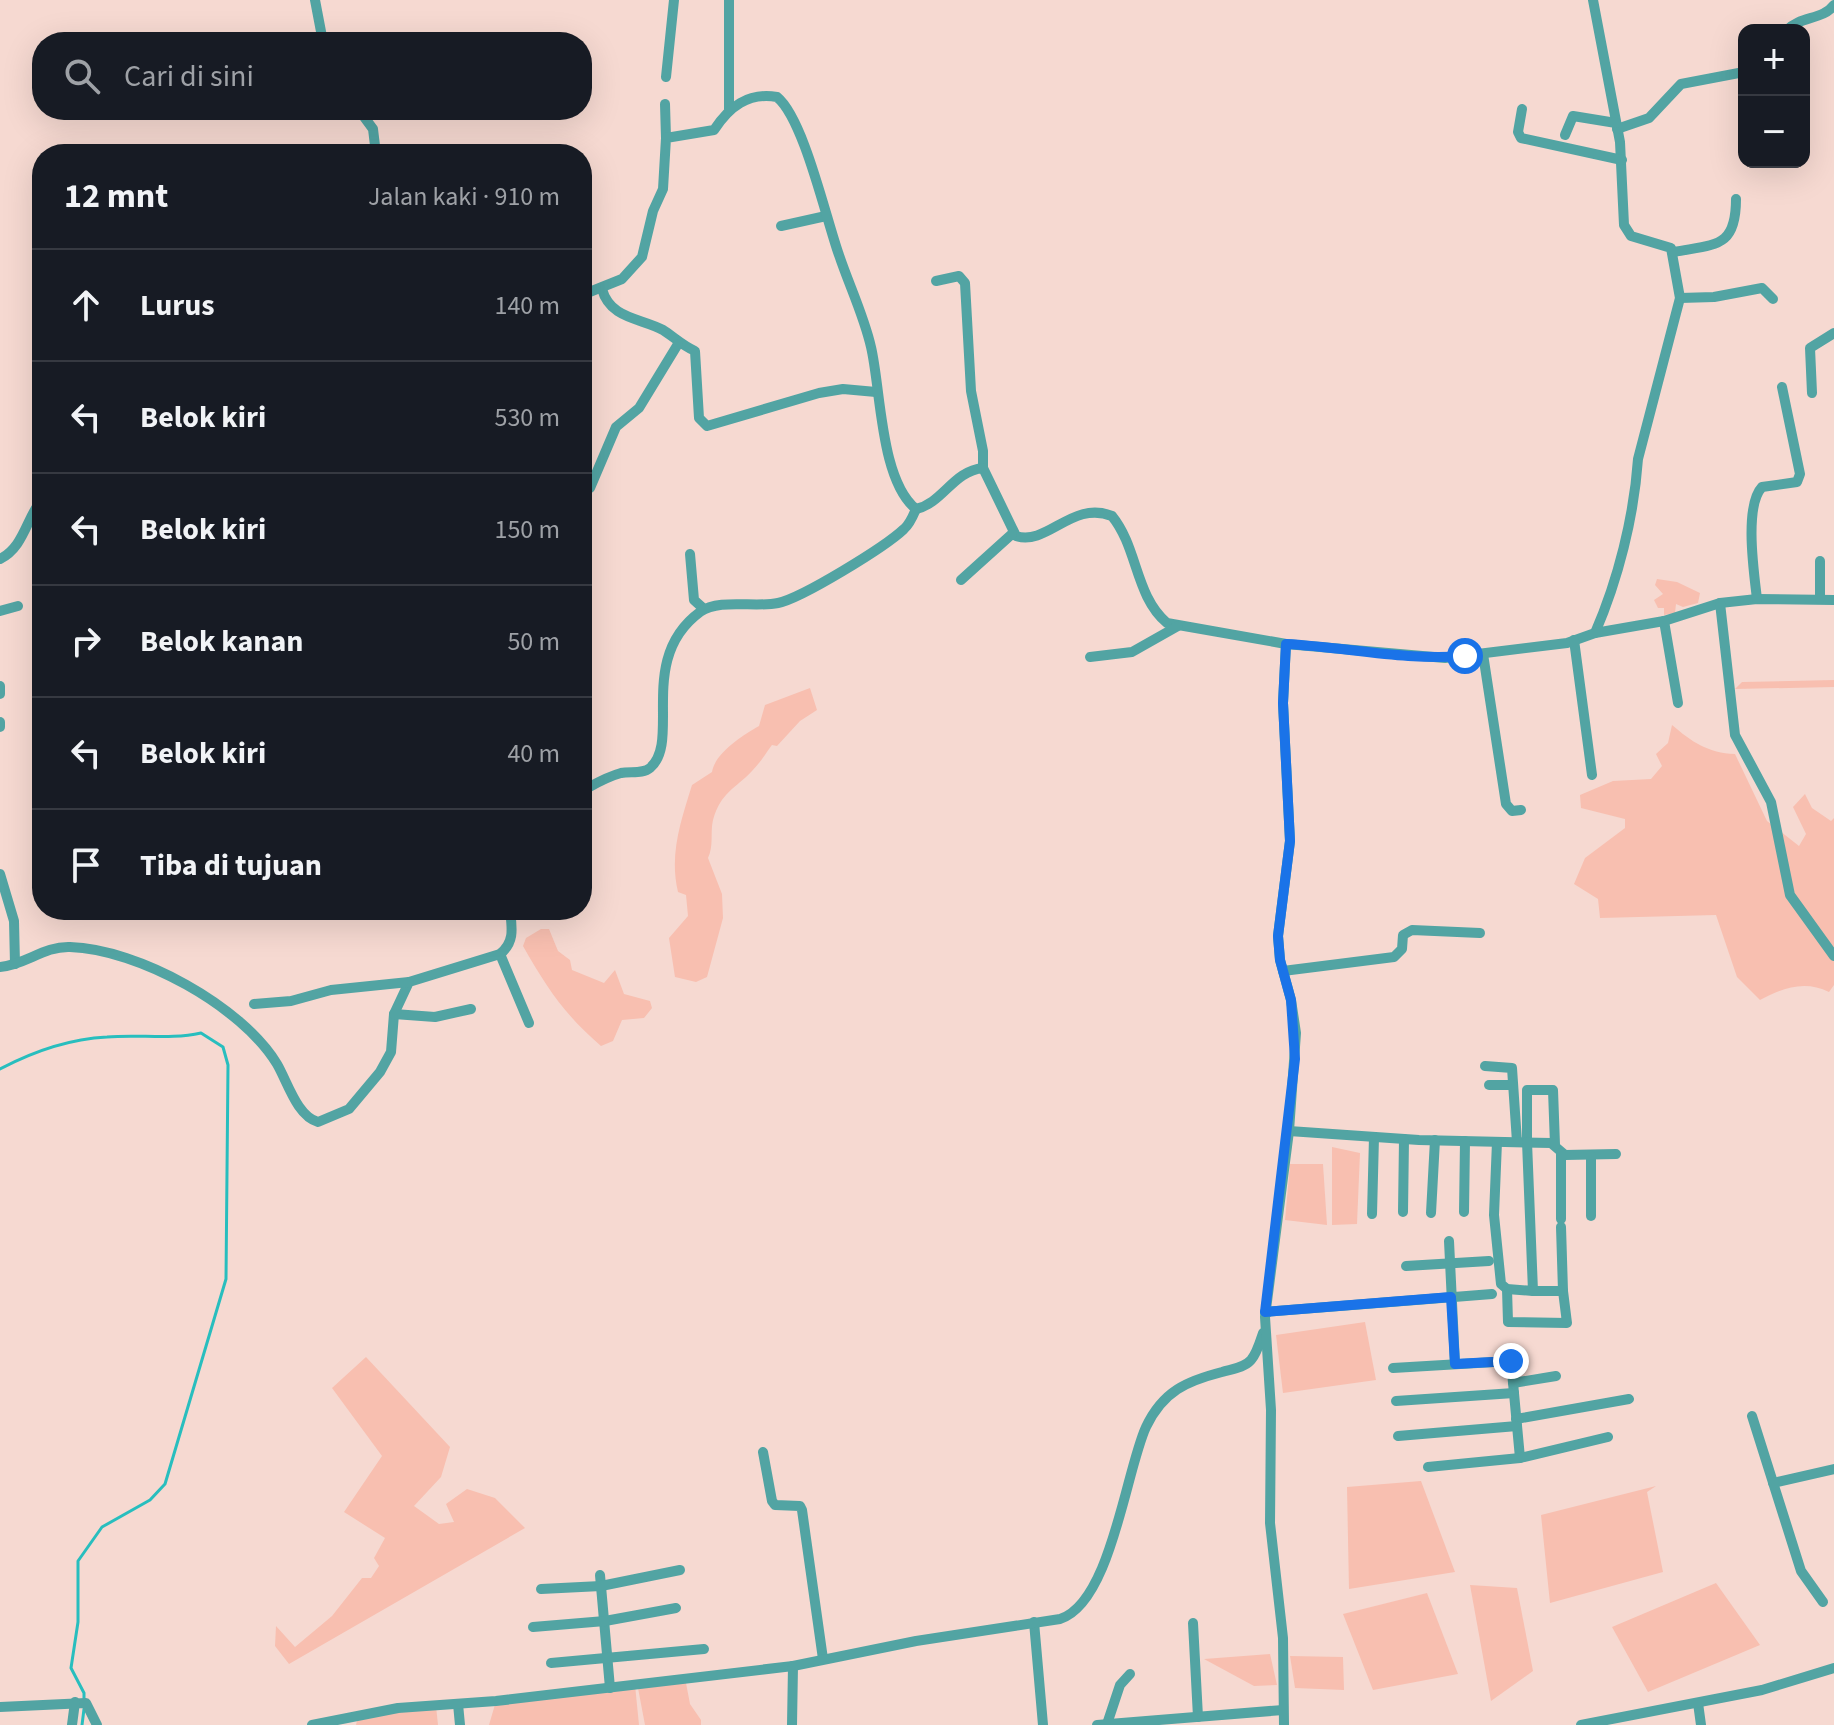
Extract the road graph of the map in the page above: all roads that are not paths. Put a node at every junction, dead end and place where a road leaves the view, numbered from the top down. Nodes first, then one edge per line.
1 (315, 0) edge
2 (674, 0) edge
3 (729, 0) edge
4 (1593, 0) edge
5 (1834, 5) edge
6 (1795, 24) edge
7 (321, 32) edge
8 (1738, 73) edge
9 (666, 77) dead end
10 (665, 104) dead end
11 (729, 109) junction
12 (1522, 109) dead end
13 (366, 120) edge
14 (1617, 126) junction
15 (1565, 135) dead end
16 (666, 138) junction
17 (375, 144) edge
18 (1622, 160) junction
19 (1736, 199) dead end
20 (826, 216) junction
21 (781, 226) dead end
22 (1674, 252) junction
23 (936, 281) dead end
24 (602, 289) junction
25 (592, 292) edge
26 (1680, 298) junction
27 (1773, 299) dead end
28 (1834, 333) edge
29 (678, 344) junction
30 (1782, 387) dead end
31 (876, 392) junction
32 (1812, 393) dead end
33 (983, 468) junction
34 (592, 483) edge
35 (916, 509) junction
36 (32, 512) edge
37 (1012, 534) junction
38 (690, 554) dead end
39 (0, 559) edge
40 (1820, 561) dead end
41 (961, 580) dead end
42 (1757, 599) junction
43 (1820, 599) junction
44 (1834, 600) edge
45 (1720, 603) junction
46 (18, 606) dead end
47 (704, 609) junction
48 (0, 611) edge
49 (1664, 621) junction
50 (1178, 626) junction
51 (1595, 633) junction
52 (1574, 640) junction
53 (1286, 644) junction
54 (1483, 654) junction
55 (1090, 657) dead end
56 (0, 686) edge
57 (0, 694) edge
58 (1678, 703) dead end
59 (1592, 775) dead end
60 (592, 785) edge
61 (1521, 810) dead end
62 (0, 874) edge
63 (511, 920) edge
64 (1480, 933) dead end
65 (500, 954) junction
66 (1834, 956) edge
67 (15, 964) junction
68 (0, 967) edge
69 (1283, 971) junction
70 (409, 982) junction
71 (254, 1004) dead end
72 (471, 1009) dead end
73 (394, 1014) junction
74 (529, 1023) dead end
75 (1485, 1066) dead end
76 (1489, 1085) dead end
77 (1513, 1085) junction
78 (1289, 1131) junction
79 (1374, 1137) junction
80 (1404, 1139) junction
81 (1435, 1140) junction
82 (1465, 1141) junction
83 (1524, 1141) junction
84 (1497, 1142) junction
85 (1558, 1149) junction
86 (1616, 1154) dead end
87 (1591, 1155) junction
88 (1403, 1212) dead end
89 (1464, 1212) dead end
90 (1431, 1213) dead end
91 (1372, 1214) dead end
92 (1591, 1216) dead end
93 (1449, 1241) dead end
94 (1489, 1261) dead end
95 (1449, 1264) junction
96 (1406, 1266) dead end
97 (1507, 1289) junction
98 (1533, 1291) junction
99 (1563, 1291) junction
100 (1492, 1294) dead end
101 (1451, 1297) junction
102 (1265, 1312) junction
103 (1266, 1327) junction
104 (1455, 1364) junction
105 (1393, 1368) dead end
106 (1556, 1376) dead end
107 (1513, 1388) junction
108 (1629, 1399) dead end
109 (1396, 1401) dead end
110 (1752, 1416) dead end
111 (1516, 1423) junction
112 (1398, 1436) dead end
113 (1608, 1437) dead end
114 (763, 1452) dead end
115 (1520, 1458) junction
116 (1428, 1467) dead end
117 (1834, 1469) edge
118 (1773, 1483) junction
119 (680, 1570) dead end
120 (600, 1580) junction
121 (541, 1589) dead end
122 (1823, 1602) dead end
123 (676, 1608) dead end
124 (605, 1621) junction
125 (1034, 1622) junction
126 (1193, 1623) dead end
127 (533, 1627) dead end
128 (704, 1649) dead end
129 (608, 1659) junction
130 (823, 1659) junction
131 (551, 1663) dead end
132 (793, 1666) junction
133 (1834, 1668) edge
134 (1130, 1674) dead end
135 (610, 1688) junction
136 (80, 1702) junction
137 (1698, 1703) junction
138 (458, 1704) junction
139 (0, 1707) edge
140 (1283, 1710) junction
141 (1198, 1717) junction
142 (1107, 1724) edge
143 (72, 1725) edge
144 (97, 1725) edge
145 (312, 1725) edge
146 (460, 1725) edge
147 (792, 1725) edge
148 (1043, 1725) edge
149 (1097, 1725) edge
150 (1284, 1725) edge
151 (1581, 1725) edge
152 (1701, 1725) edge

1 - 7 street
2 - 9 street
3 - 11 street
4 - 14 street
5 - 6 street
8 - 14 street
10 - 16 street
11 - 16 street
11 - 20 street
12 - 18 street
13 - 17 street
14 - 15 street
14 - 18 street
16 - 24 street
18 - 22 street
19 - 22 street
20 - 21 street
20 - 31 street
22 - 26 street
23 - 33 street
24 - 25 street
24 - 29 street
26 - 27 street
26 - 51 street
28 - 32 street
29 - 31 street
29 - 34 street
30 - 42 street
31 - 35 street
33 - 35 street
33 - 37 street
35 - 47 street
36 - 39 street
37 - 41 street
37 - 50 street
38 - 47 street
40 - 43 street
42 - 43 street
42 - 45 street
43 - 44 street
45 - 49 street
45 - 66 street
46 - 48 street
47 - 60 street
49 - 51 street
49 - 58 street
50 - 53 street
50 - 55 street
51 - 52 street
52 - 54 street
52 - 59 street
53 - 54 street
53 - 69 street
54 - 61 street
56 - 57 street
62 - 67 street
63 - 65 street
64 - 69 street
65 - 70 street
65 - 74 street
67 - 68 street
67 - 73 street
69 - 78 street
70 - 71 street
70 - 73 street
72 - 73 street
75 - 77 street
76 - 77 street
77 - 83 street
78 - 79 street
78 - 102 street
79 - 80 street
79 - 91 street
80 - 81 street
80 - 88 street
81 - 82 street
81 - 90 street
82 - 84 street
82 - 89 street
83 - 84 street
83 - 85 street
83 - 85 street
83 - 98 street
84 - 97 street
85 - 87 street
85 - 99 street
86 - 87 street
87 - 92 street
93 - 95 street
94 - 95 street
95 - 96 street
95 - 101 street
97 - 98 street
97 - 99 street
98 - 99 street
100 - 101 street
101 - 102 street
101 - 104 street
102 - 103 street
103 - 125 street
103 - 140 street
104 - 105 street
104 - 107 street
106 - 107 street
107 - 109 street
107 - 111 street
108 - 111 street
110 - 118 street
111 - 112 street
111 - 115 street
113 - 115 street
114 - 130 street
115 - 116 street
117 - 118 street
118 - 122 street
119 - 120 street
120 - 121 street
120 - 124 street
123 - 124 street
124 - 127 street
124 - 129 street
125 - 130 street
125 - 148 street
126 - 141 street
128 - 129 street
129 - 131 street
129 - 135 street
130 - 132 street
132 - 135 street
132 - 147 street
133 - 137 street
134 - 142 street
135 - 138 street
136 - 139 street
136 - 143 street
136 - 144 street
137 - 151 street
137 - 152 street
138 - 145 street
138 - 146 street
140 - 141 street
140 - 150 street
141 - 142 street
142 - 149 street

